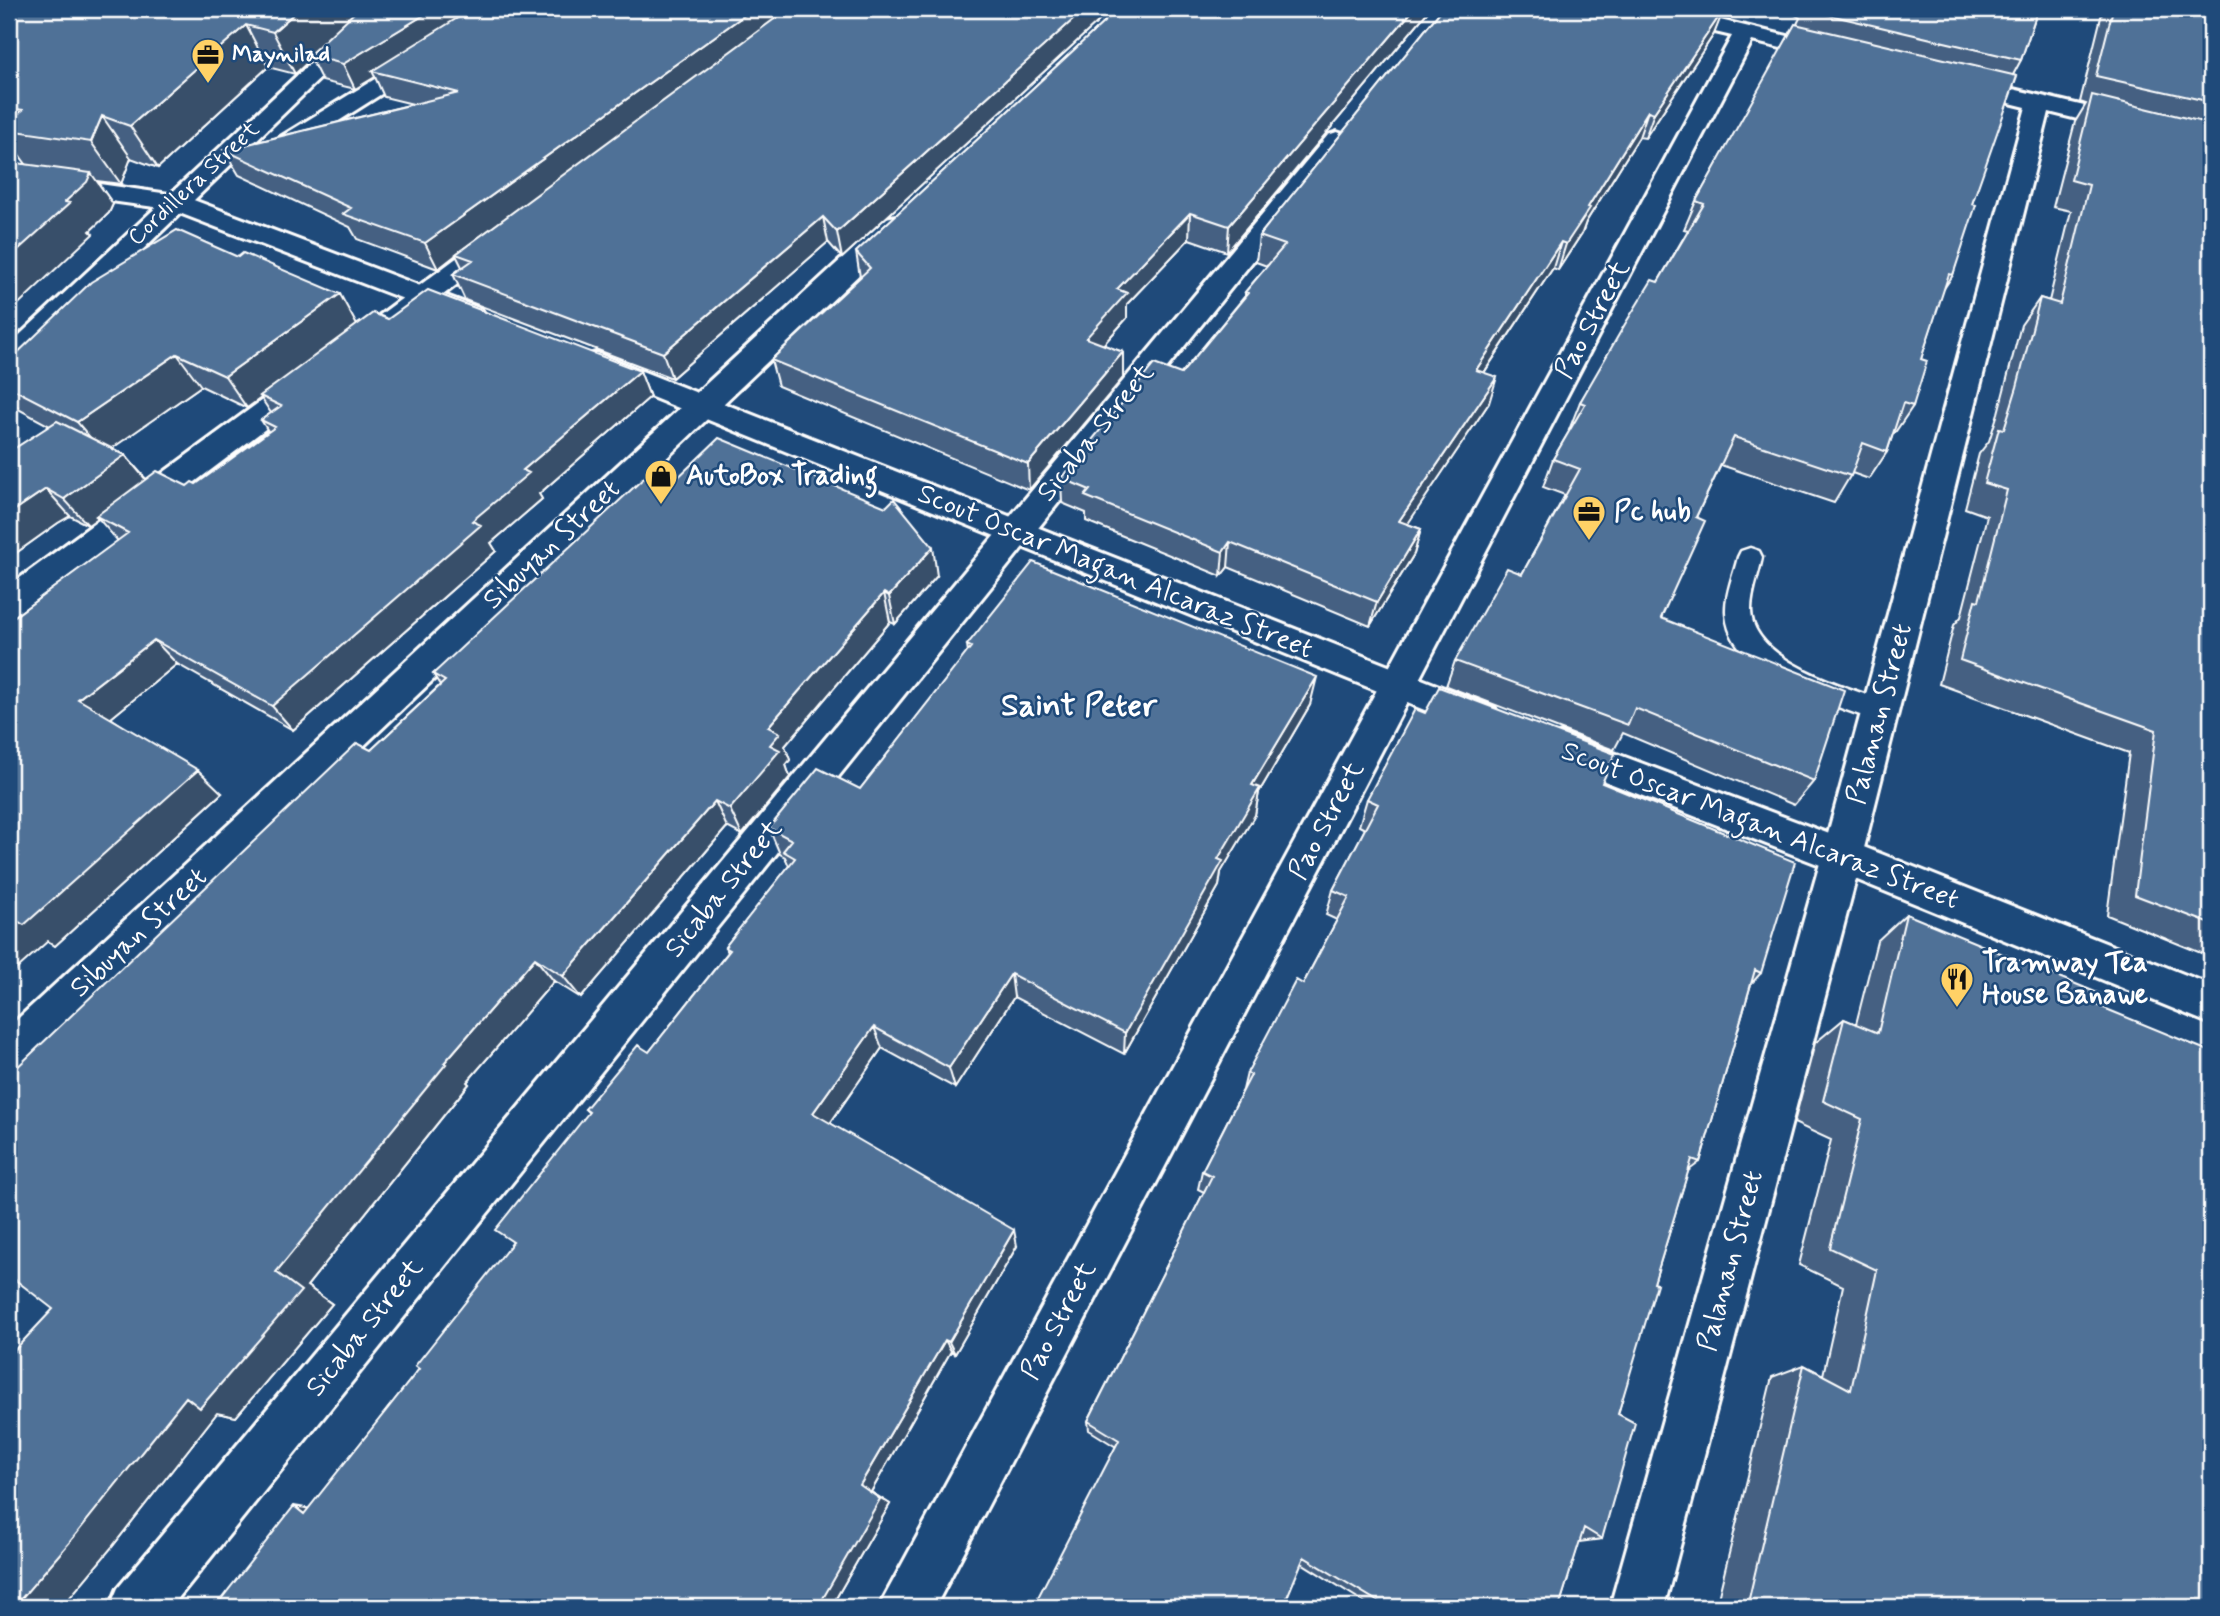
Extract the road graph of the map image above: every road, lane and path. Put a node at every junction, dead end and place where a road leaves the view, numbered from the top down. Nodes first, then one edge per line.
1 (381, 9) edge
2 (505, 9) edge
3 (1646, 9) edge
4 (1745, 33) junction
5 (1852, 58) edge
6 (1932, 77) edge
7 (2039, 103) junction
8 (1357, 115) edge
9 (2211, 144) edge
10 (203, 177) junction
11 (9, 179) edge
12 (174, 202) junction
13 (916, 206) edge
14 (522, 223) edge
15 (422, 296) junction
16 (499, 326) edge
17 (366, 338) edge
18 (562, 350) edge
19 (9, 361) edge
20 (333, 363) edge
21 (703, 404) junction
22 (1015, 531) junction
23 (1750, 557) dead end
24 (9, 604) edge
25 (1399, 686) junction
26 (1881, 711) junction
27 (1842, 856) junction
28 (2211, 1005) edge
29 (9, 1055) edge
30 (137, 1607) edge
31 (906, 1607) edge
32 (1637, 1607) edge

1 - 10 street, Cordillera Street
2 - 10 street
3 - 4 street
4 - 5 street
4 - 25 street, Pao Street
6 - 7 street
7 - 9 street
7 - 26 street, Palanan Street
8 - 22 street, Sicaba Street
10 - 12 street, Cordillera Street
11 - 12 street
12 - 15 street
12 - 19 street, Cordillera Street
13 - 21 street, Sibuyan Street
14 - 15 street
15 - 16 street
15 - 17 street
18 - 21 street, Scout Oscar Magan Alcaraz Street
20 - 24 street
21 - 22 street, Scout Oscar Magan Alcaraz Street
21 - 29 street, Sibuyan Street
22 - 25 street, Scout Oscar Magan Alcaraz Street
22 - 30 street, Sicaba Street
23 - 26 lane
25 - 27 street, Scout Oscar Magan Alcaraz Street
25 - 31 street, Pao Street
26 - 27 street, Palanan Street
27 - 28 street, Scout Oscar Magan Alcaraz Street
27 - 32 street, Palanan Street

